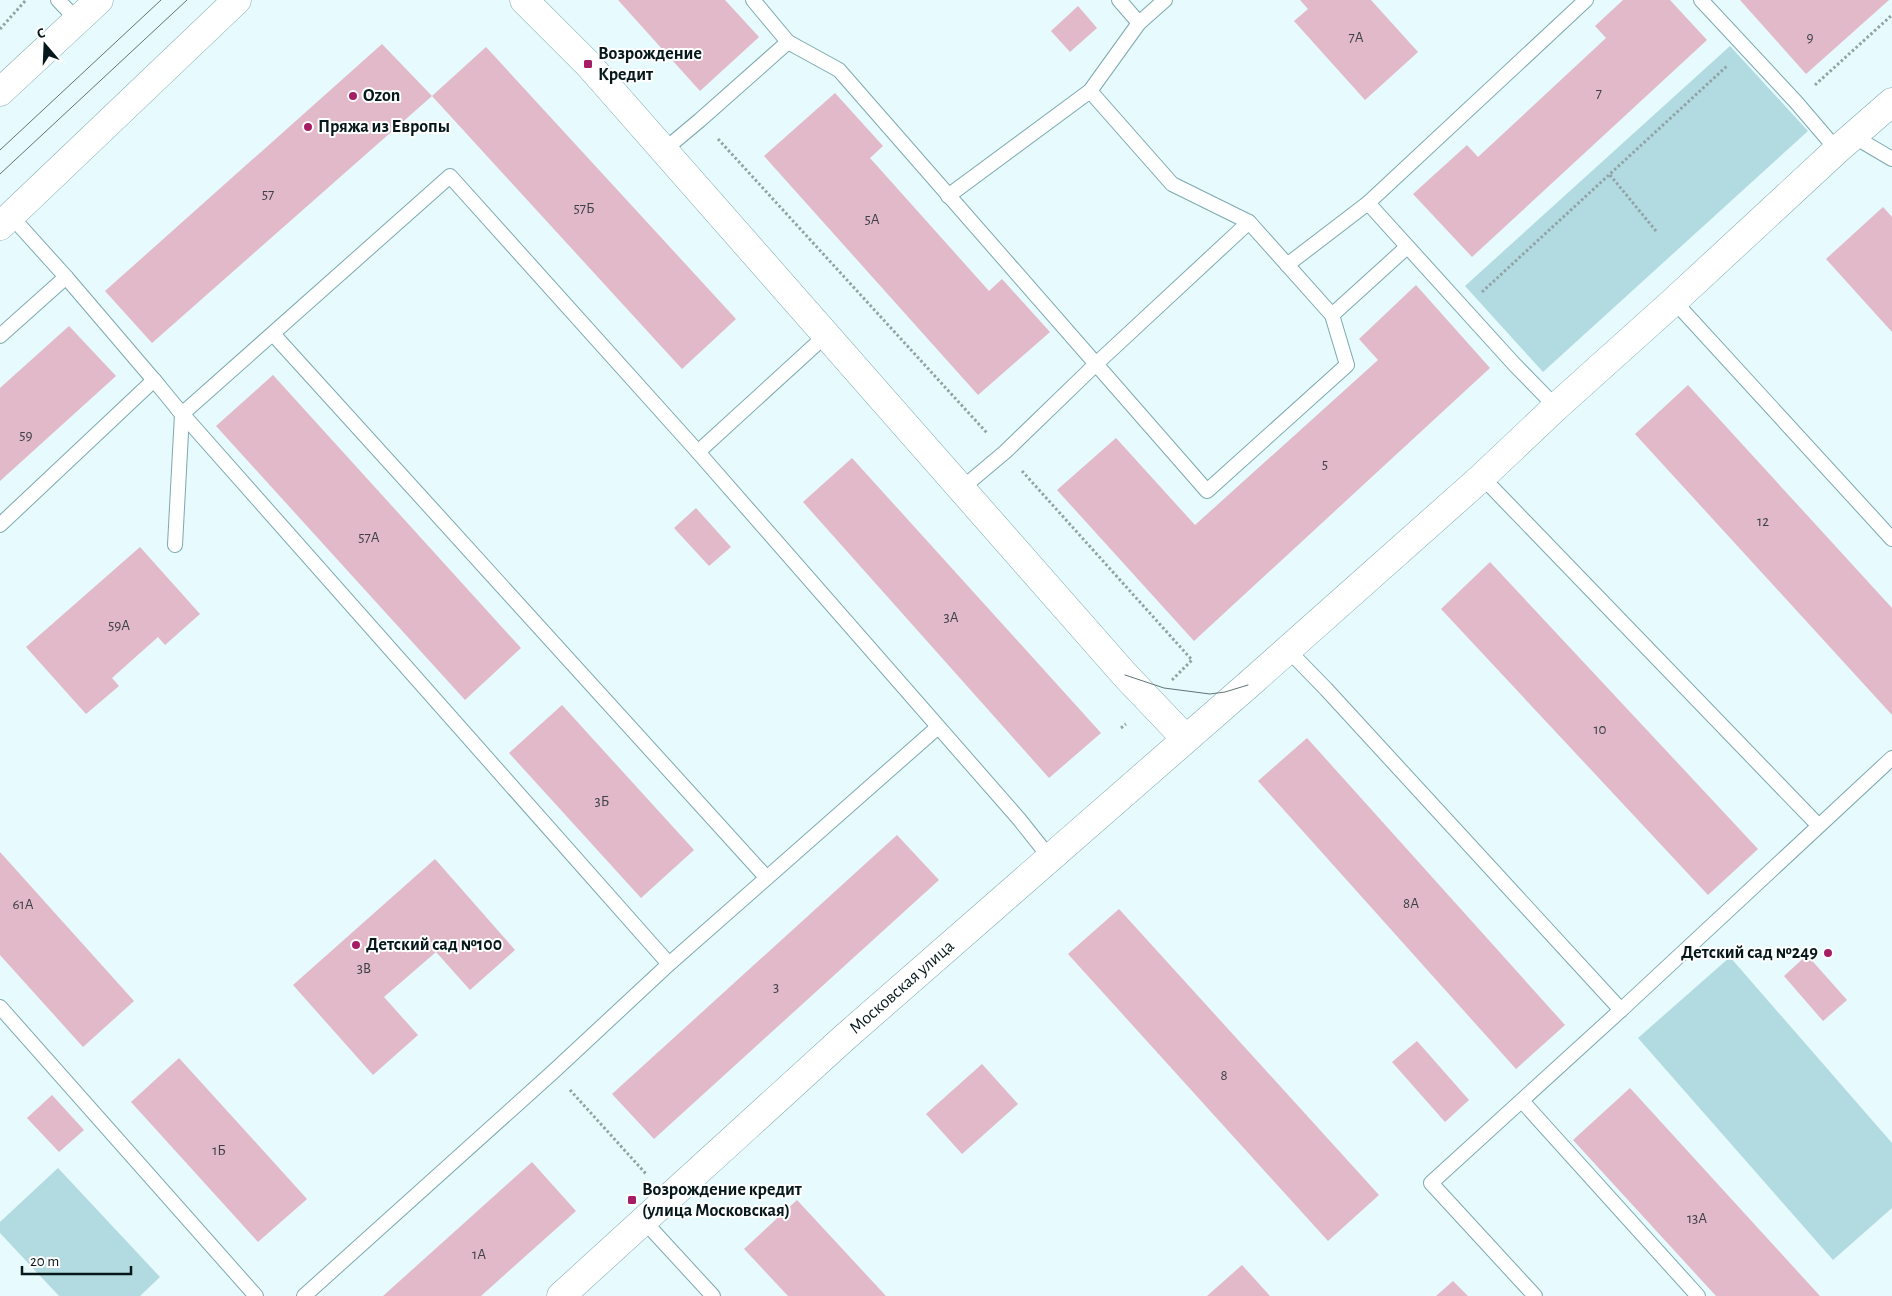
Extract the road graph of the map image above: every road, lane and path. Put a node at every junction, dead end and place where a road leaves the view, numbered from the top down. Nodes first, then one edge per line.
1 (26, 0) edge
2 (58, 0) edge
3 (99, 0) edge
4 (237, 0) edge
5 (524, 0) edge
6 (753, 0) edge
7 (1119, 0) edge
8 (1165, 0) edge
9 (1586, 0) edge
10 (1701, 0) edge
11 (1892, 15) edge
12 (78, 21) junction
13 (1139, 23) junction
14 (0, 29) edge
15 (788, 42) junction
16 (1746, 48) junction
17 (1090, 91) junction
18 (0, 92) edge
19 (1796, 102) junction
20 (1892, 102) edge
21 (700, 120) junction
22 (1845, 143) junction
23 (663, 151) junction
24 (1892, 159) edge
25 (1610, 175) junction
26 (948, 196) junction
27 (1368, 203) junction
28 (6, 221) edge
29 (1250, 222) junction
30 (1656, 231) dead end
31 (1407, 246) junction
32 (1286, 265) junction
33 (66, 277) junction
34 (1674, 301) junction
35 (1464, 309) junction
36 (1332, 315) junction
37 (273, 334) junction
38 (0, 336) edge
39 (825, 336) junction
40 (1096, 364) junction
41 (154, 380) junction
42 (1556, 407) junction
43 (182, 414) junction
44 (698, 452) junction
45 (1005, 452) junction
46 (1482, 477) junction
47 (961, 489) junction
48 (0, 525) edge
49 (1892, 539) edge
50 (175, 545) dead end
51 (1288, 650) junction
52 (1192, 660) dead end
53 (938, 727) junction
54 (1186, 738) junction
55 (1892, 758) edge
56 (1818, 825) junction
57 (1050, 858) junction
58 (766, 877) junction
59 (669, 964) junction
60 (0, 1007) edge
61 (1621, 1010) junction
62 (553, 1072) junction
63 (1522, 1101) junction
64 (668, 1200) junction
65 (644, 1222) junction
66 (256, 1296) edge
67 (304, 1296) edge
68 (561, 1296) edge
69 (713, 1296) edge
70 (1535, 1296) edge
71 (1698, 1296) edge

1 - 14 path
2 - 12 lane
3 - 12 main road
4 - 28 main road
5 - 23 main road
6 - 15 lane
7 - 13 lane
8 - 13 lane
9 - 27 lane
10 - 16 lane
11 - 19 path
12 - 18 main road
13 - 17 lane
15 - 21 lane
15 - 26 lane
16 - 19 lane
16 - 25 path
17 - 26 lane
17 - 29 lane
19 - 22 lane
20 - 22 main road, Московская улица
21 - 23 lane
21 - 45 path
22 - 24 lane
22 - 34 main road, Московская улица
23 - 39 main road
25 - 30 path
25 - 35 path
26 - 40 lane
27 - 31 lane
27 - 32 lane
28 - 33 lane
29 - 32 lane
29 - 40 lane
31 - 35 lane
31 - 36 lane
32 - 36 lane
33 - 38 lane
33 - 41 lane
34 - 42 main road, Московская улица
34 - 49 lane
35 - 42 lane
36 - 40 lane
37 - 43 lane
37 - 44 lane
37 - 58 lane
39 - 44 lane
39 - 47 main road
40 - 45 lane
41 - 43 lane
41 - 48 lane
42 - 46 main road, Московская улица
43 - 50 lane
43 - 59 lane
44 - 53 lane
45 - 47 lane
45 - 52 path
46 - 51 main road, Московская улица
46 - 56 lane
47 - 54 main road
51 - 54 main road, Московская улица
51 - 61 lane
53 - 57 lane
53 - 58 lane
54 - 57 main road, Московская улица
55 - 56 lane
56 - 61 lane
57 - 64 main road, Московская улица
58 - 59 lane
59 - 62 lane
60 - 66 lane
61 - 63 lane
62 - 64 path
62 - 67 lane
63 - 70 lane
63 - 71 lane
64 - 65 main road, Московская улица
65 - 68 main road, Московская улица
65 - 69 lane

